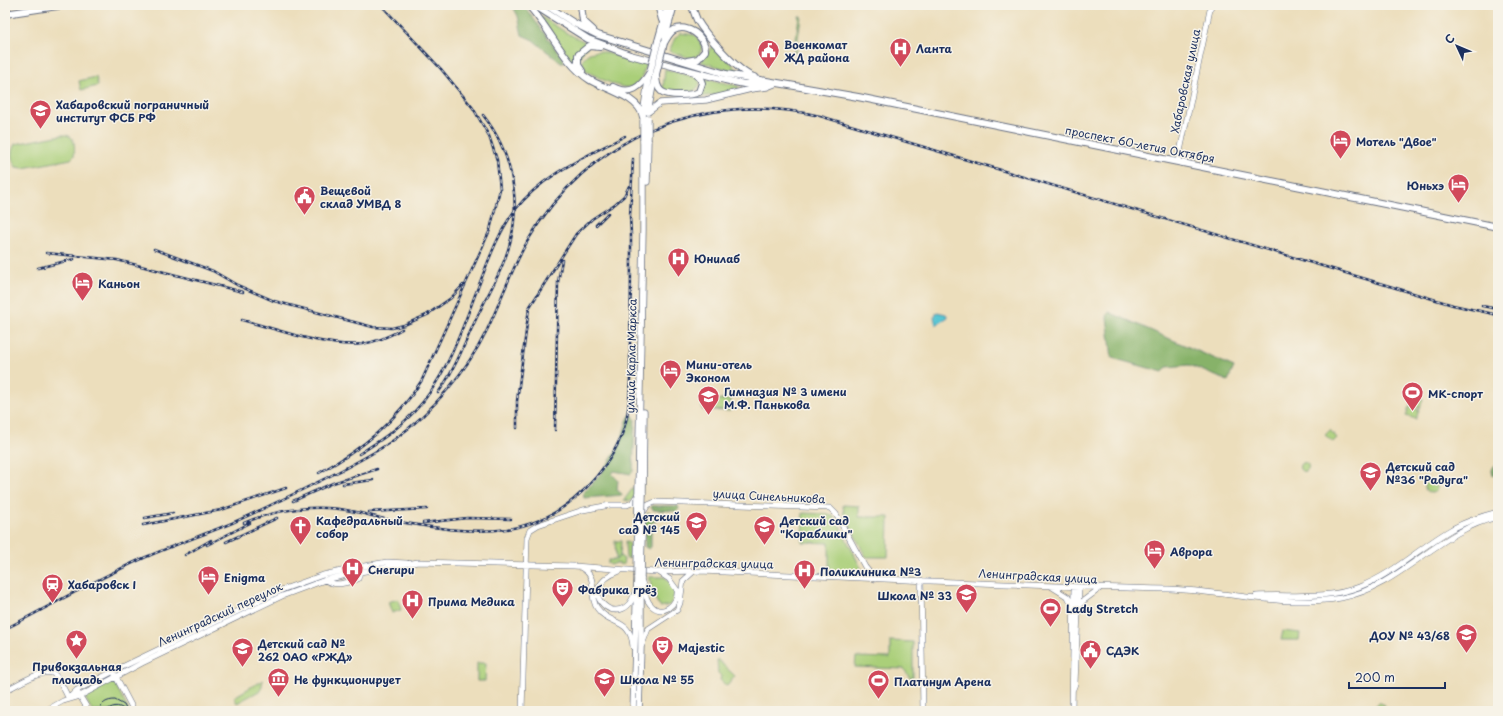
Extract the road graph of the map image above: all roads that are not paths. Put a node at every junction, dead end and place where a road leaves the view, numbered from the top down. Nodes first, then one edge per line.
1 (64, 5) edge
2 (528, 5) edge
3 (534, 5) edge
4 (546, 5) edge
5 (581, 5) edge
6 (658, 5) edge
7 (668, 5) edge
8 (674, 5) edge
9 (692, 5) edge
10 (1211, 5) edge
11 (5, 14) edge
12 (662, 28) junction
13 (598, 35) junction
14 (661, 42) junction
15 (630, 55) junction
16 (682, 62) junction
17 (666, 65) junction
18 (653, 73) junction
19 (777, 83) junction
20 (645, 117) junction
21 (645, 140) junction
22 (1178, 161) junction
23 (1498, 227) edge
24 (641, 494) junction
25 (655, 502) junction
26 (627, 505) junction
27 (1498, 512) edge
28 (643, 513) junction
29 (638, 517) junction
30 (1498, 517) edge
31 (442, 562) joint
32 (413, 563) junction
33 (526, 565) junction
34 (577, 566) junction
35 (865, 567) junction
36 (624, 571) junction
37 (696, 571) junction
38 (655, 572) junction
39 (639, 578) junction
40 (861, 578) junction
41 (875, 579) junction
42 (921, 580) junction
43 (1050, 585) junction
44 (1076, 587) junction
45 (1099, 589) junction
46 (596, 590) junction
47 (679, 592) junction
48 (1250, 596) junction
49 (1076, 610) junction
50 (641, 648) junction
51 (634, 665) junction
52 (114, 674) junction
53 (5, 691) edge
54 (78, 693) junction
55 (69, 699) junction
56 (45, 711) edge
57 (89, 711) edge
58 (134, 711) edge
59 (522, 711) edge
60 (633, 711) edge
61 (639, 711) edge
62 (923, 711) edge
63 (1072, 711) edge

1 - 11 highway
2 - 20 highway
3 - 15 highway, проспект 60-летия Октября
4 - 13 highway, проспект 60-летия Октября
5 - 13 highway
6 - 12 highway
7 - 12 highway
8 - 14 highway
9 - 19 highway
10 - 22 main road, Хабаровская улица
12 - 14 highway
13 - 16 highway, проспект 60-летия Октября
14 - 16 highway
14 - 18 highway, bridge
15 - 17 highway, проспект 60-летия Октября
15 - 18 highway
16 - 19 highway, проспект 60-летия Октября
17 - 18 highway
17 - 19 highway, проспект 60-летия Октября
18 - 20 main road
19 - 20 main road
19 - 22 highway, проспект 60-летия Октября
20 - 21 main road, bridge
21 - 24 main road, улица Карла Маркса
21 - 24 main road, улица Карла Маркса
22 - 23 highway, проспект 60-летия Октября
24 - 25 main road
24 - 26 main road
24 - 28 main road, bridge
24 - 29 main road, улица Карла Маркса, bridge
25 - 28 main road
25 - 35 main road, улица Синельникова
26 - 29 main road
26 - 33 main road
27 - 48 main road
28 - 39 main road, bridge
29 - 39 main road, улица Карла Маркса, bridge
30 - 48 main road
31 - 32 main road, Ленинградский переулок
31 - 33 main road, Ленинградская улица
32 - 52 main road, Ленинградский переулок
32 - 52 main road, Ленинградский переулок
33 - 34 main road, Ленинградская улица
33 - 59 main road
34 - 36 main road, Ленинградская улица
34 - 46 main road
35 - 40 main road
35 - 41 main road, улица Синельникова
36 - 38 main road, Ленинградская улица
36 - 46 main road
37 - 38 main road, Ленинградская улица
37 - 40 main road, Ленинградская улица
37 - 47 main road
38 - 47 main road
39 - 46 main road
39 - 47 main road
39 - 50 main road, улица Карла Маркса
39 - 51 main road, улица Карла Маркса
40 - 41 main road, Ленинградская улица
41 - 42 main road, Ленинградская улица
42 - 43 main road, Ленинградская улица
42 - 62 main road
43 - 44 main road, Ленинградская улица
43 - 49 main road
44 - 45 main road, Ленинградская улица
44 - 49 main road
45 - 48 main road, Ленинградская улица
45 - 49 main road
46 - 51 main road
47 - 50 main road
49 - 63 main road
50 - 61 main road, улица Карла Маркса
51 - 60 main road, улица Карла Маркса
52 - 54 main road, Ленинградский переулок
52 - 58 main road
53 - 55 main road
54 - 55 main road, Ленинградский переулок
54 - 57 main road
55 - 56 main road, Ленинградский переулок

